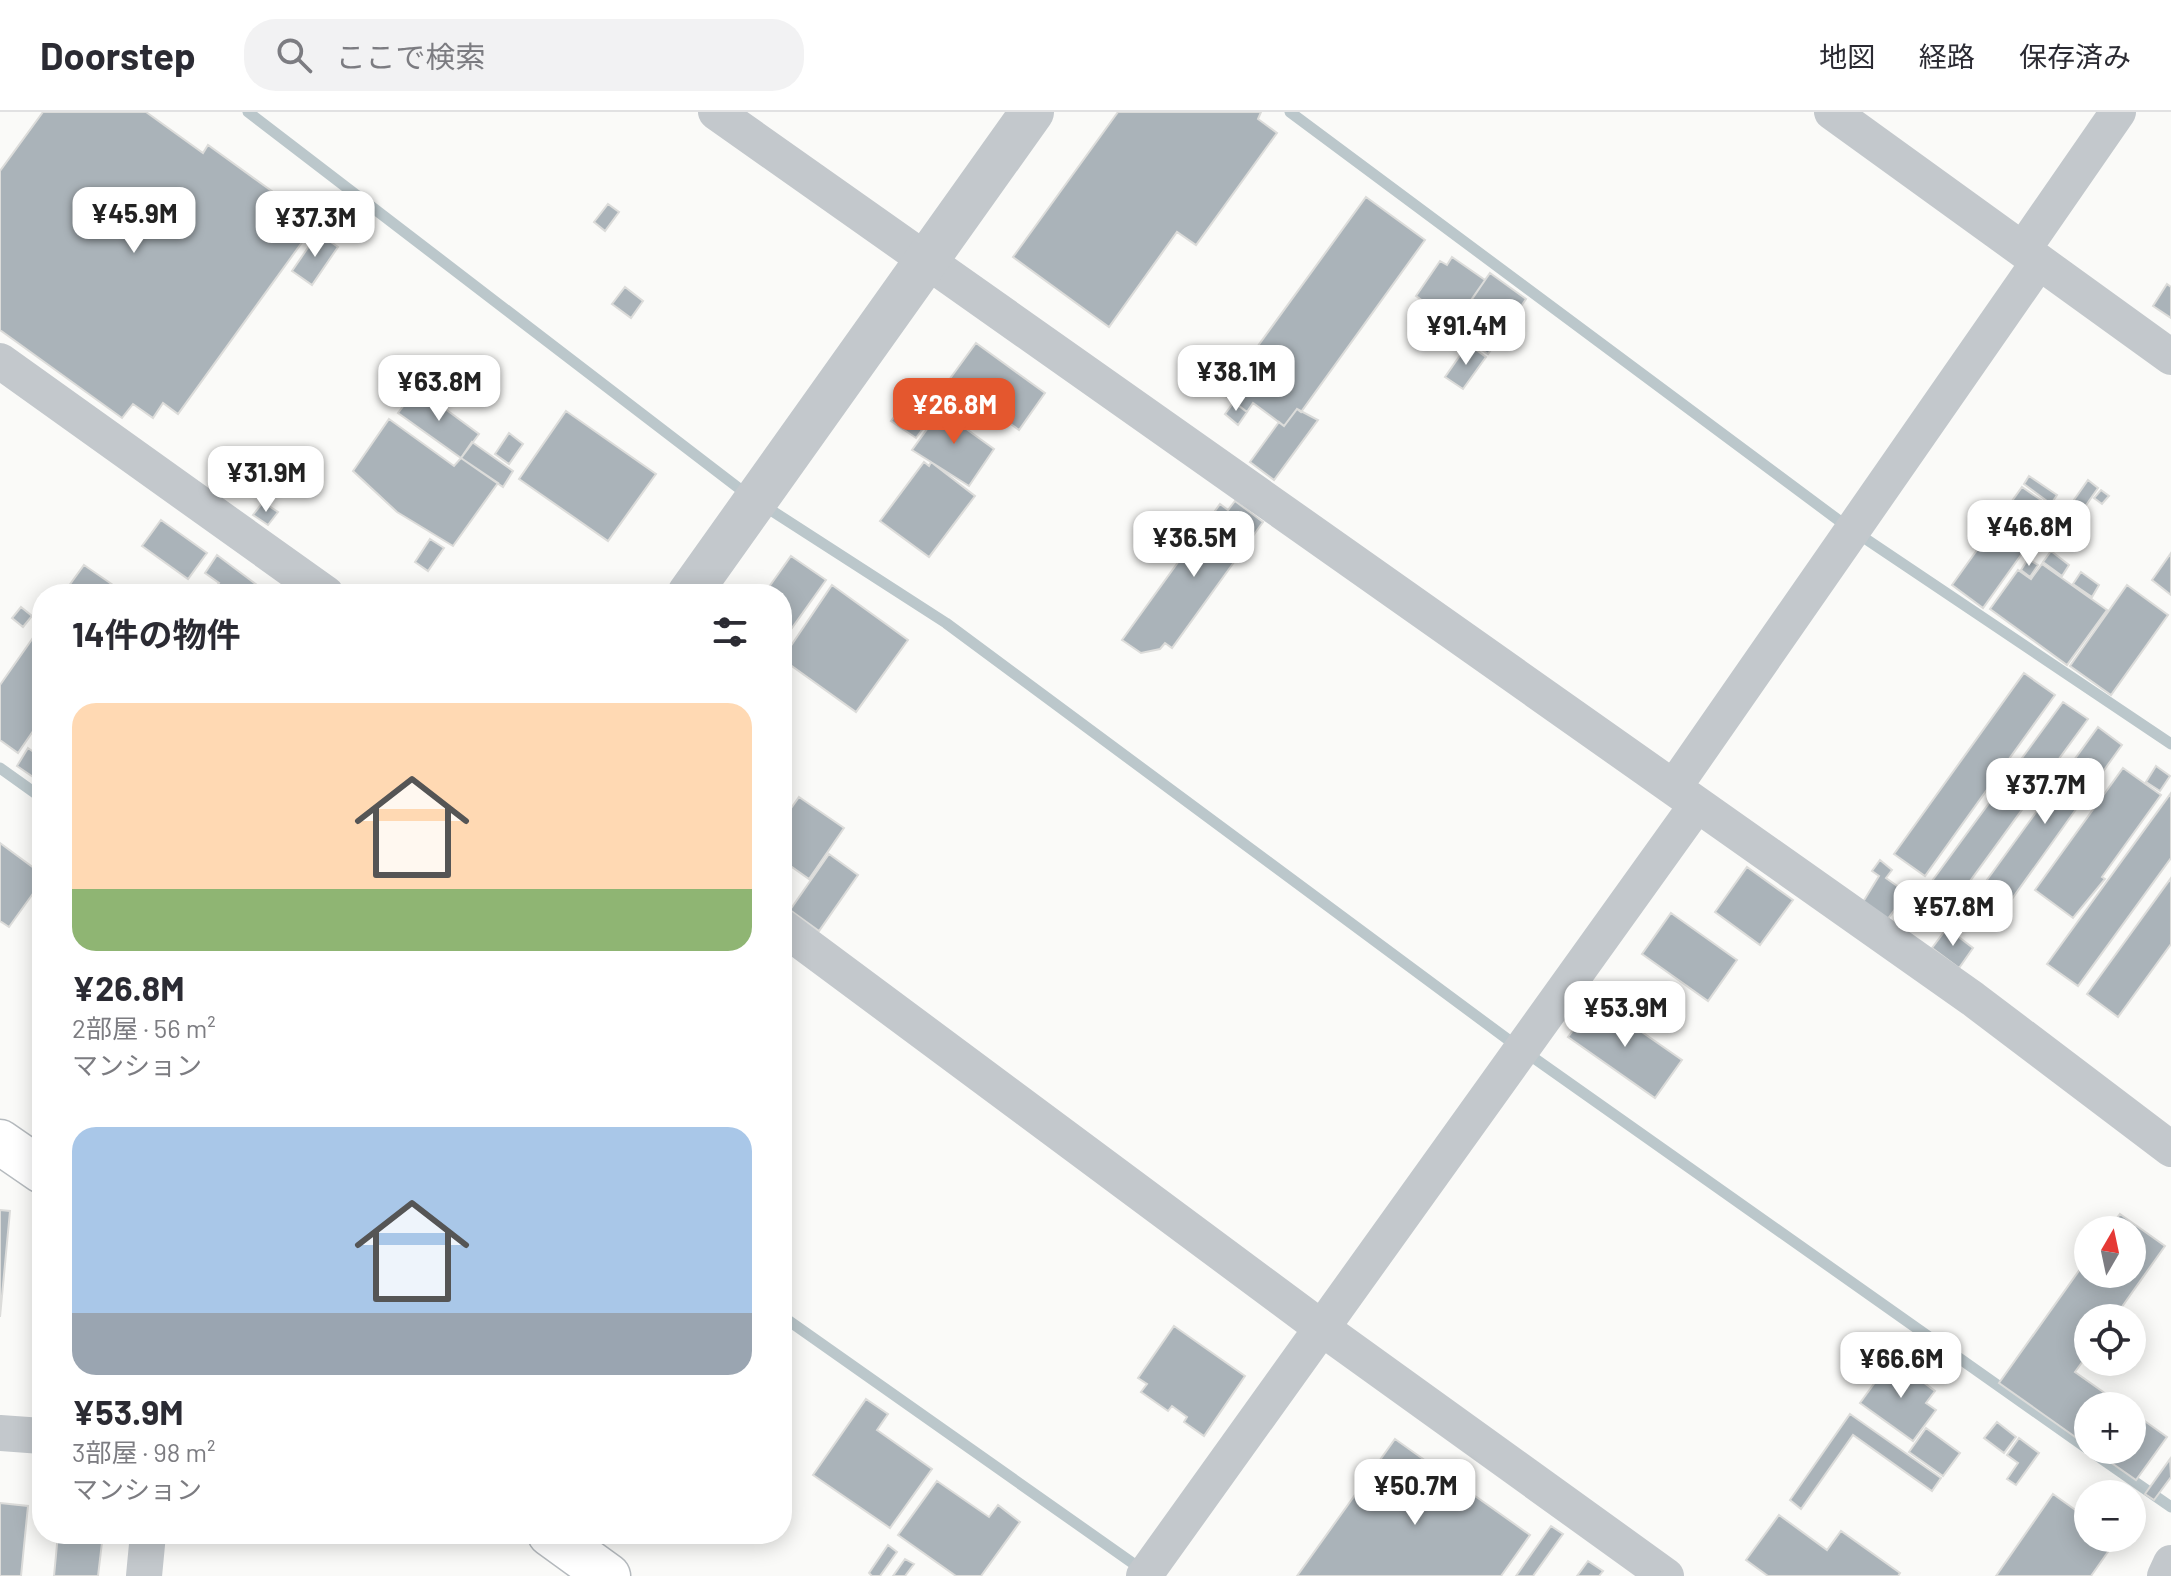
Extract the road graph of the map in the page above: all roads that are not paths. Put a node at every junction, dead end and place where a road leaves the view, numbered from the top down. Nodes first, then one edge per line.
1 (716, 112) edge
2 (1032, 112) edge
3 (1832, 112) edge
4 (2118, 112) edge
5 (2031, 255) junction
6 (925, 258) junction
7 (2171, 357) edge
8 (0, 361) edge
9 (312, 584) edge
10 (696, 584) edge
11 (1685, 796) junction
12 (792, 934) edge
13 (0, 1142) edge
14 (2171, 1149) edge
15 (32, 1164) edge
16 (1323, 1329) junction
17 (0, 1433) edge
18 (32, 1435) edge
19 (147, 1544) edge
20 (564, 1544) edge
21 (2171, 1563) edge
22 (144, 1576) edge
23 (608, 1576) edge
24 (1144, 1576) edge
25 (1666, 1576) edge
26 (2165, 1576) edge

1 - 6 street
2 - 6 street
3 - 5 street
4 - 5 street
5 - 7 street
5 - 11 street
6 - 10 street
6 - 11 street
8 - 9 street
11 - 14 street
11 - 16 street
12 - 16 street
13 - 15 main road
16 - 24 street
16 - 25 street
17 - 18 street
19 - 22 street
20 - 23 main road
21 - 26 street

